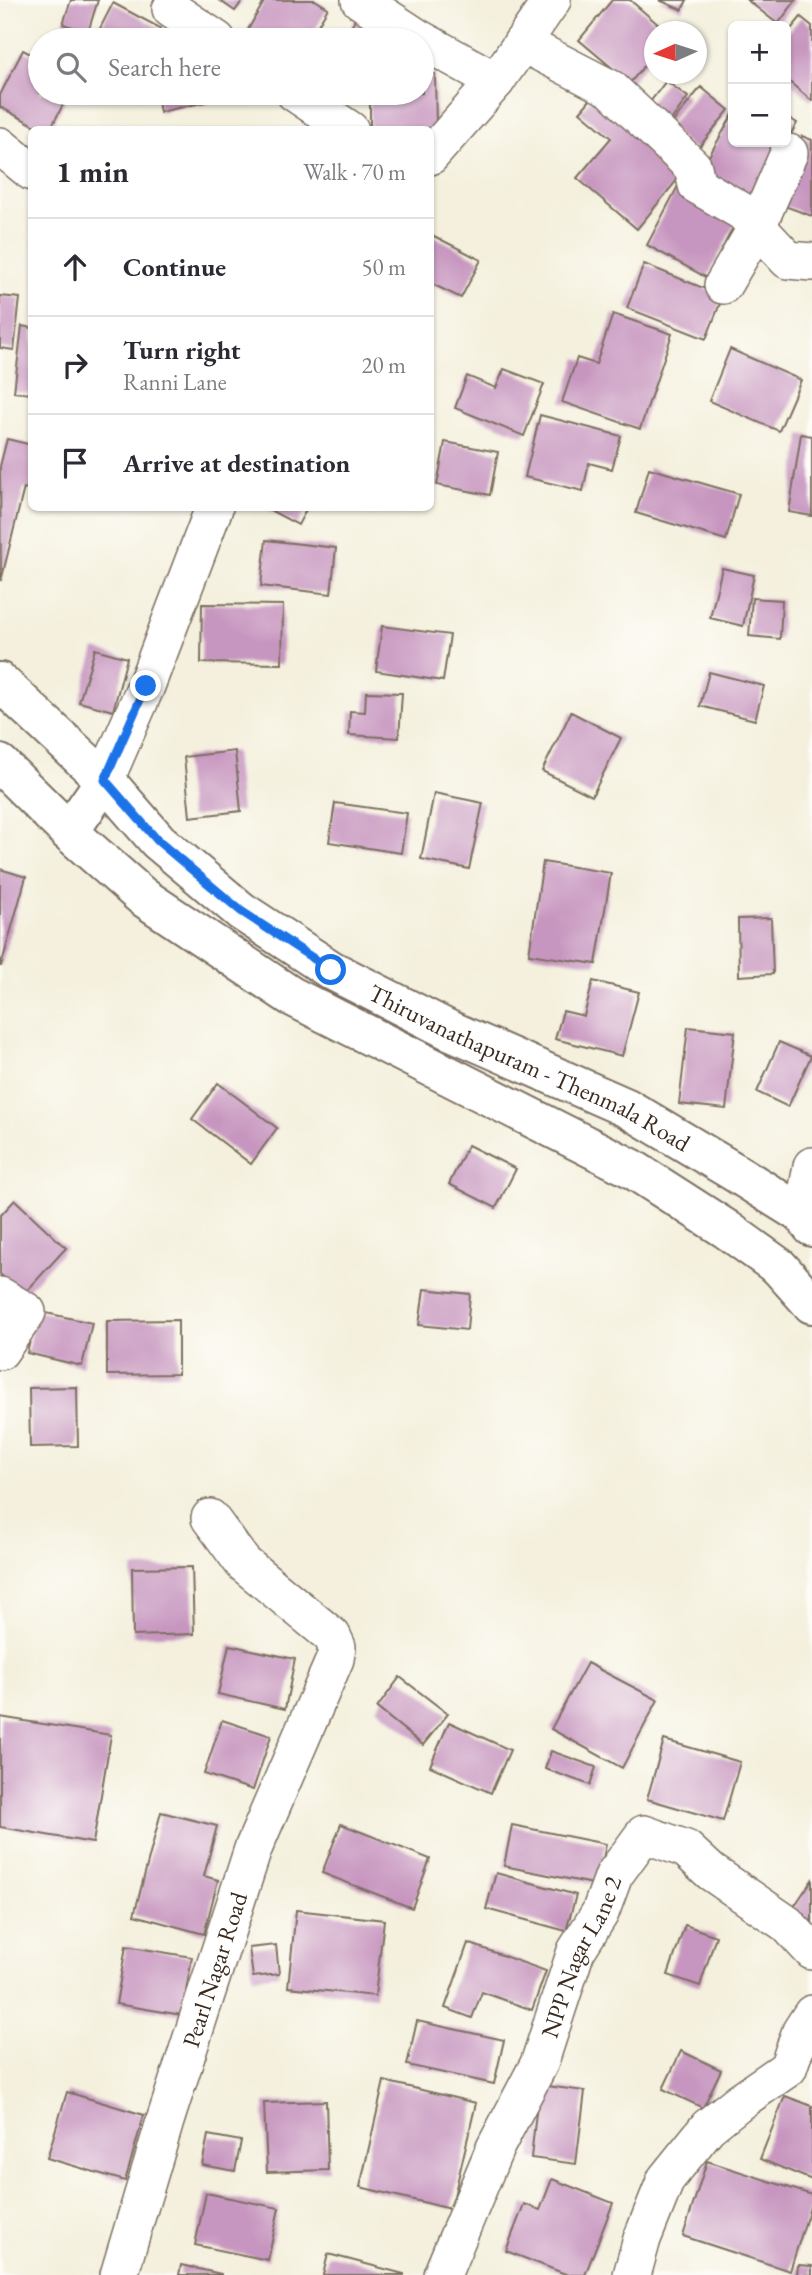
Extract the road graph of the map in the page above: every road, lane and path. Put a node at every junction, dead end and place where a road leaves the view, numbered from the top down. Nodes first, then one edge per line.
1 (360, 0) edge
2 (552, 0) edge
3 (171, 9) dead end
4 (199, 28) edge
5 (403, 28) edge
6 (523, 43) junction
7 (434, 47) edge
8 (496, 80) junction
9 (313, 105) edge
10 (344, 126) edge
11 (0, 146) edge
12 (434, 151) edge
13 (789, 153) dead end
14 (28, 169) edge
15 (757, 227) junction
16 (812, 262) edge
17 (723, 285) dead end
18 (213, 511) edge
19 (0, 682) edge
20 (0, 764) edge
21 (105, 780) junction
22 (69, 832) junction
23 (812, 1166) edge
24 (807, 1221) edge
25 (779, 1268) junction
26 (0, 1296) edge
27 (812, 1304) edge
28 (0, 1351) edge
29 (210, 1518) dead end
30 (812, 1951) edge
31 (812, 2014) edge
32 (800, 2075) edge
33 (119, 2275) edge
34 (442, 2275) edge
35 (632, 2275) edge

1 - 5 street
2 - 6 street
3 - 4 street
6 - 8 street
6 - 15 street
7 - 8 street
8 - 12 street
9 - 10 street
11 - 14 street
13 - 15 street
15 - 16 street
15 - 17 street
18 - 21 street
19 - 21 main road, Thiruvanathapuram - Thenmala Road
20 - 22 main road, Thiruvanathapuram - Thenmala Road
21 - 22 main road
21 - 24 main road, Thiruvanathapuram - Thenmala Road
22 - 25 main road, Thiruvanathapuram - Thenmala Road
23 - 24 street
24 - 25 main road
25 - 27 main road, Thiruvanathapuram - Thenmala Road
26 - 28 street
29 - 33 street, Pearl Nagar Road
30 - 34 street, NPP Nagar Lane 2
31 - 32 street
32 - 35 street

